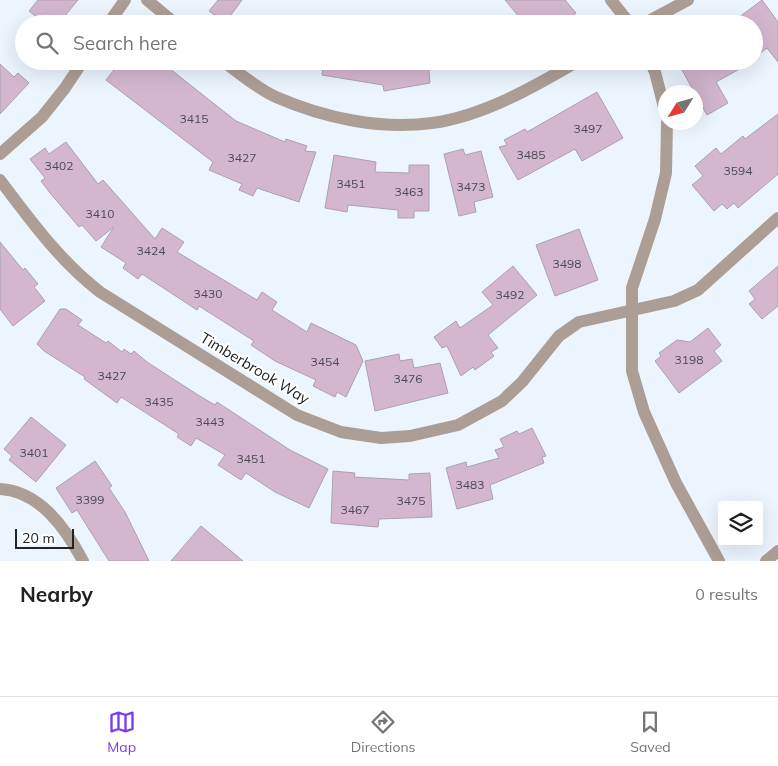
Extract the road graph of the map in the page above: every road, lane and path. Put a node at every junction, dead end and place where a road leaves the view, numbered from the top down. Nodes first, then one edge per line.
1 (125, 0) edge
2 (147, 0) edge
3 (611, 0) edge
4 (688, 0) edge
5 (114, 15) edge
6 (165, 15) edge
7 (623, 15) edge
8 (660, 15) edge
9 (76, 70) edge
10 (236, 70) edge
11 (563, 70) edge
12 (654, 70) edge
13 (658, 85) edge
14 (667, 130) edge
15 (0, 154) edge
16 (0, 180) edge
17 (778, 218) edge
18 (634, 311) junction
19 (0, 489) edge
20 (778, 551) edge
21 (83, 561) edge
22 (719, 561) edge
23 (766, 561) edge

1 - 5 street
2 - 6 street
3 - 7 street
4 - 8 street
9 - 15 street
10 - 11 street
12 - 13 street
14 - 18 street
16 - 18 street, Timberbrook Way
17 - 18 street, Timberbrook Way
18 - 22 street
19 - 21 street
20 - 23 street

